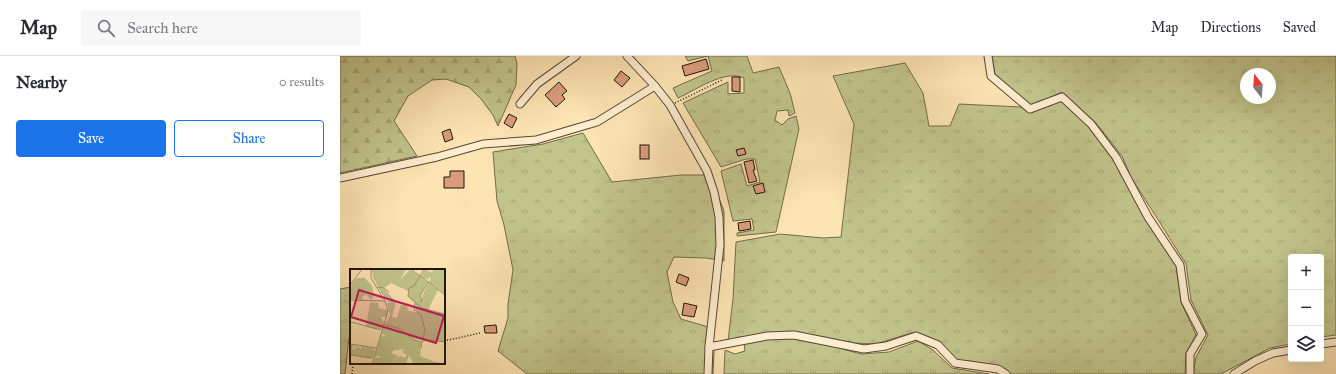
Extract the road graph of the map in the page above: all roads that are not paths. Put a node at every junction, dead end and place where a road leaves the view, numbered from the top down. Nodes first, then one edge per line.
1 (576, 56) edge
2 (628, 56) edge
3 (988, 56) edge
4 (655, 86) junction
5 (520, 104) dead end
6 (340, 178) edge
7 (1336, 342) edge
8 (1324, 344) edge
9 (710, 347) junction
10 (1288, 350) edge
11 (708, 374) edge
12 (1006, 374) edge
13 (1190, 374) edge
14 (1234, 374) edge

1 - 5 street
2 - 4 street
3 - 13 street
4 - 6 street
4 - 9 street
7 - 8 street
9 - 11 street
9 - 12 street
10 - 14 street

